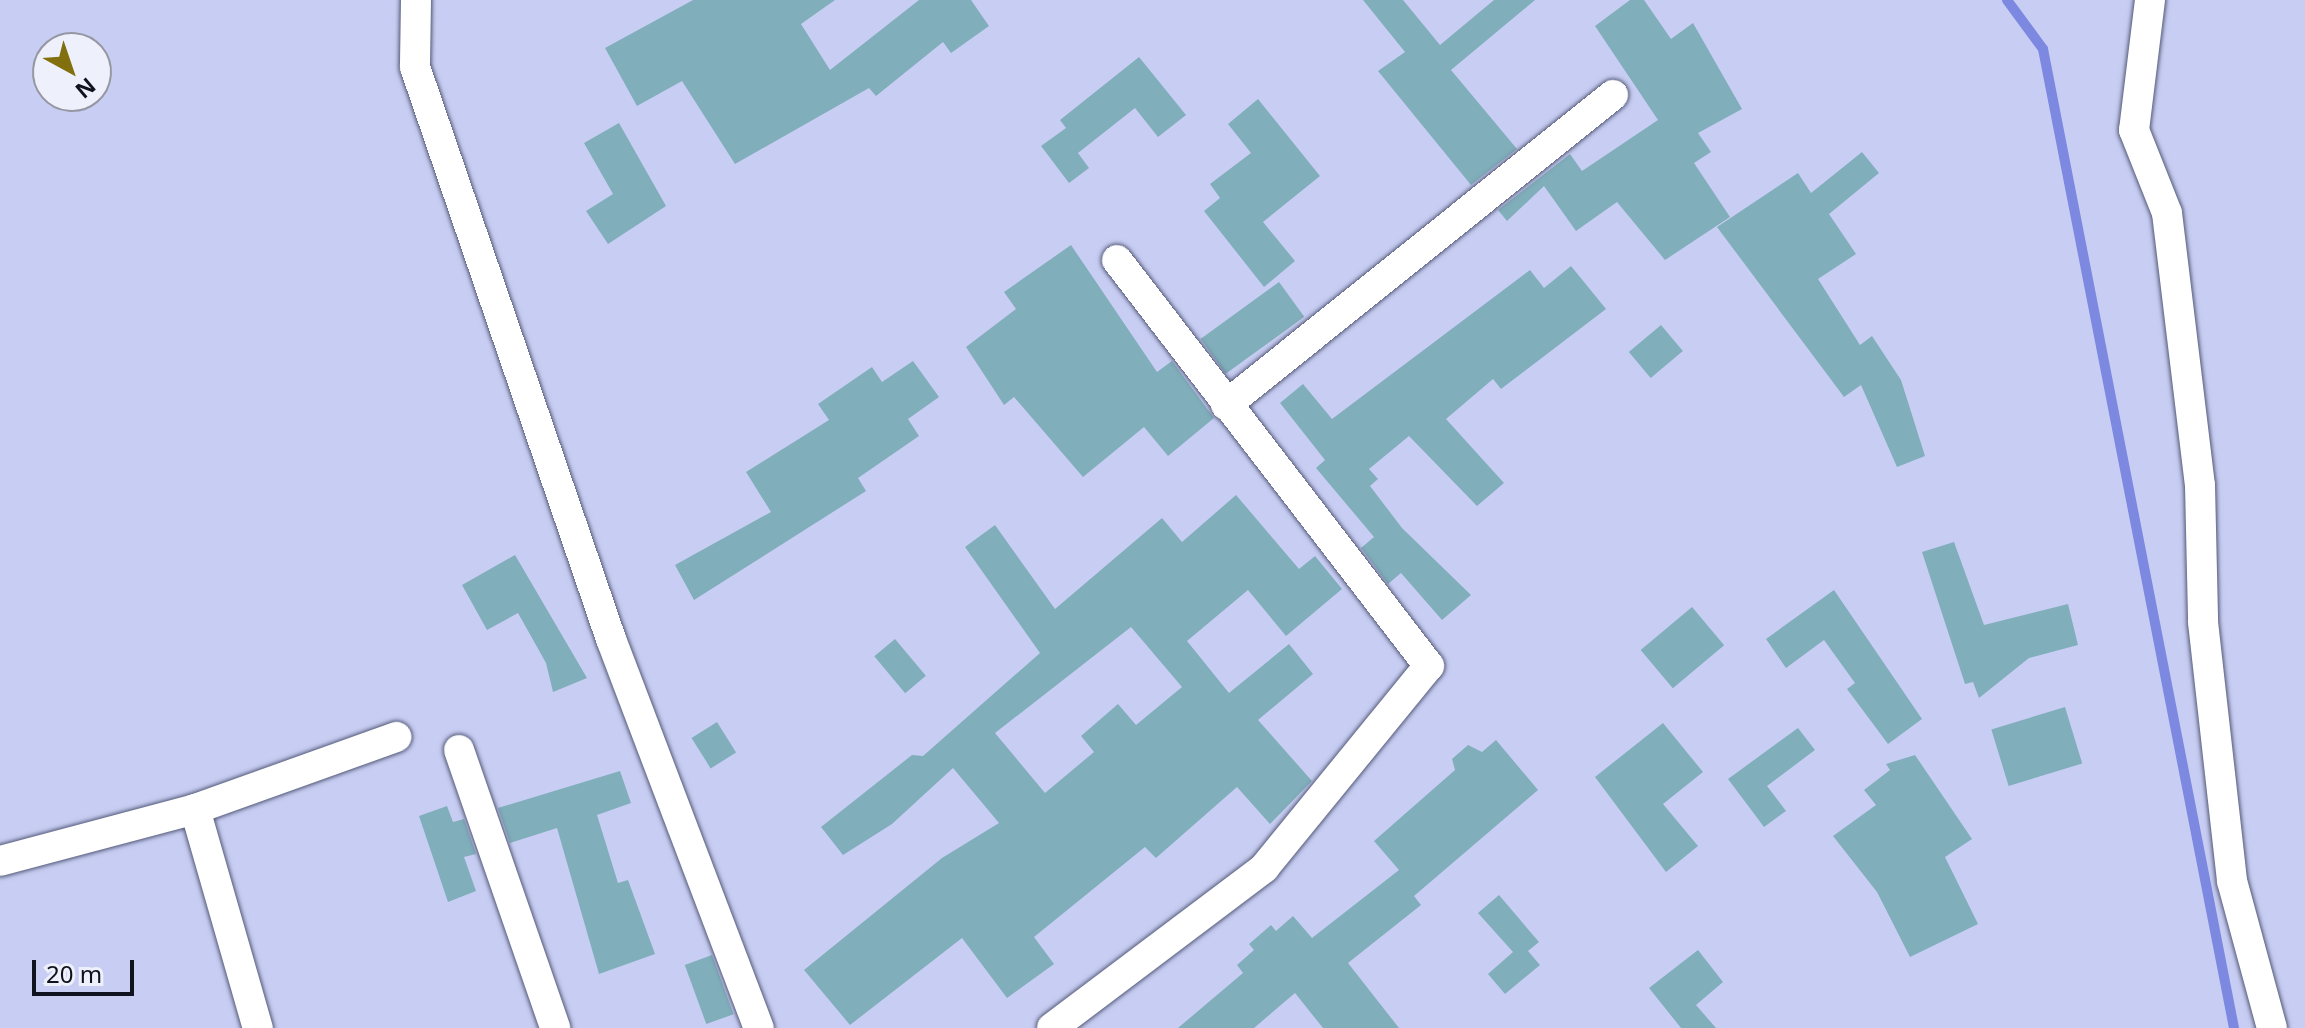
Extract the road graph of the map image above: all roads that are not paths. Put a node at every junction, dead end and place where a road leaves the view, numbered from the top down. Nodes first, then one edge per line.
1 (416, 0) edge
2 (2150, 0) edge
3 (1613, 95) dead end
4 (1117, 260) dead end
5 (1226, 405) junction
6 (396, 737) dead end
7 (459, 750) dead end
8 (195, 809) junction
9 (0, 861) edge
10 (258, 1028) edge
11 (555, 1028) edge
12 (759, 1028) edge
13 (1052, 1028) edge
14 (2272, 1028) edge

1 - 12 street
2 - 14 street
3 - 5 street
4 - 5 street
5 - 13 street
6 - 8 street
7 - 11 street
8 - 9 street
8 - 10 street

